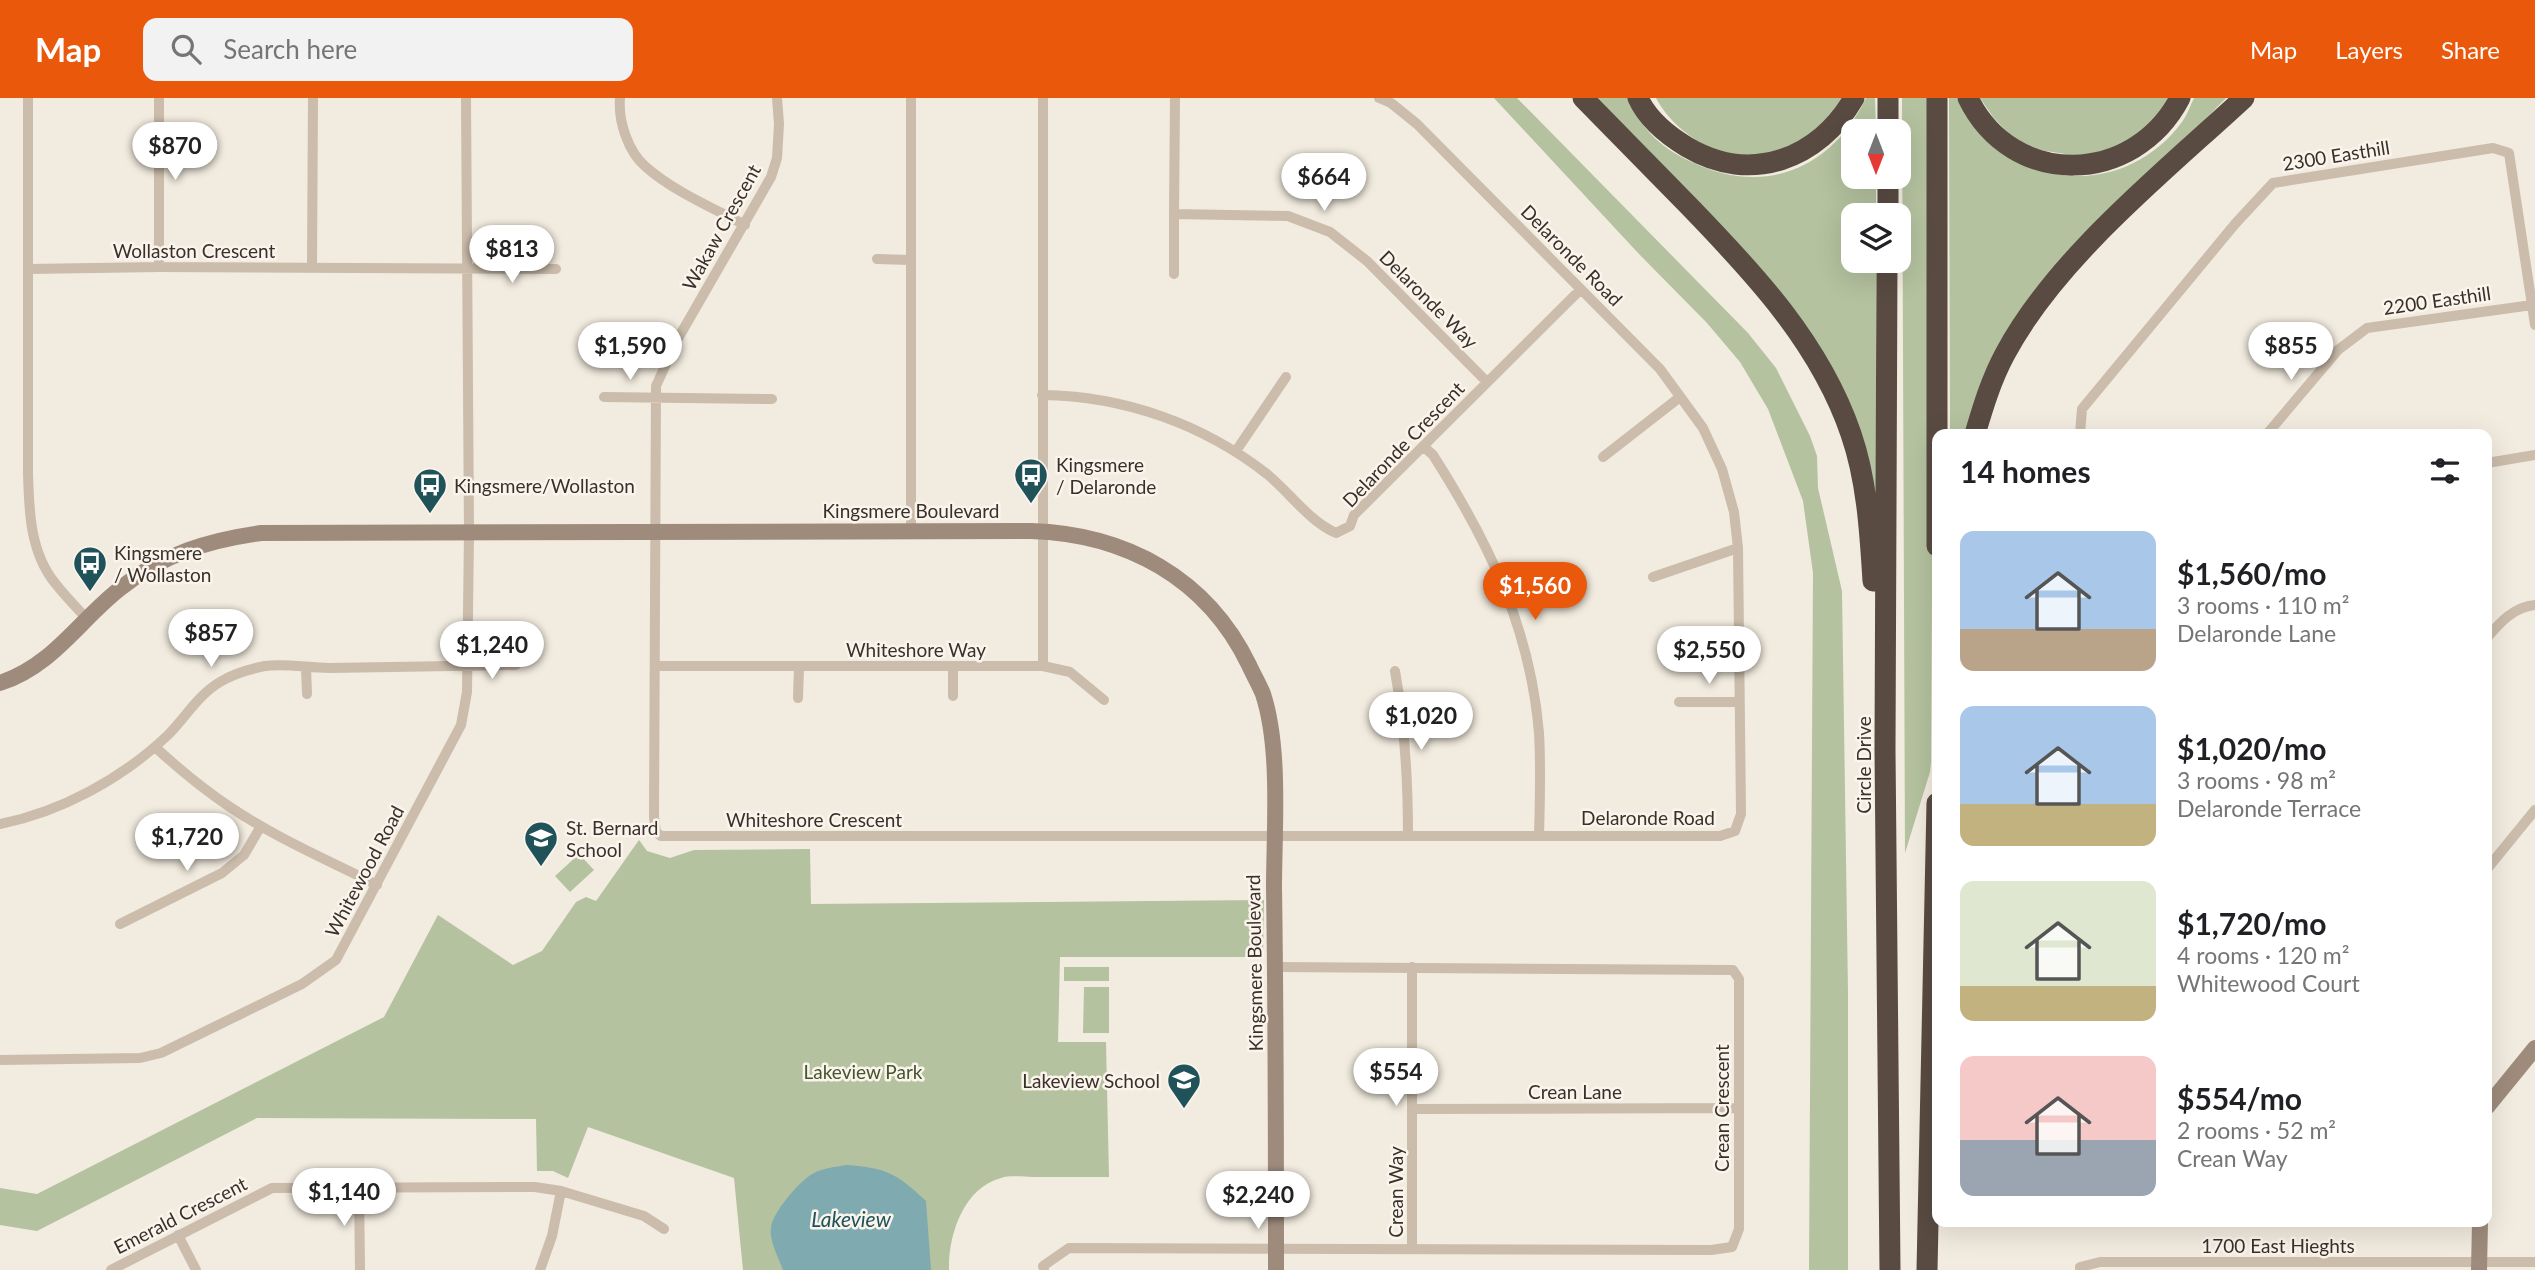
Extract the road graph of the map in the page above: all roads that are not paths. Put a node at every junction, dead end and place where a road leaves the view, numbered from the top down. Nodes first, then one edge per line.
1 (28, 98) edge
2 (159, 98) edge
3 (313, 98) edge
4 (466, 98) edge
5 (620, 98) edge
6 (777, 98) edge
7 (911, 98) edge
8 (1043, 98) edge
9 (1175, 98) edge
10 (1379, 98) edge
11 (1583, 98) edge
12 (1638, 98) edge
13 (1854, 98) edge
14 (1888, 98) edge
15 (1937, 98) edge
16 (1968, 98) edge
17 (2179, 98) edge
18 (2244, 98) edge
19 (1888, 119) edge
20 (1174, 214) junction
21 (745, 225) junction
22 (877, 259) dead end
23 (910, 260) junction
24 (159, 267) junction
25 (312, 268) junction
26 (29, 269) junction
27 (467, 269) junction
28 (556, 269) dead end
29 (1887, 273) edge
30 (1174, 274) dead end
31 (1580, 290) junction
32 (2532, 304) junction
33 (2535, 325) edge
34 (1286, 377) dead end
35 (1487, 382) junction
36 (1042, 395) junction
37 (604, 397) dead end
38 (1680, 397) junction
39 (656, 398) junction
40 (772, 399) dead end
41 (1937, 429) edge
42 (1977, 429) edge
43 (2080, 429) edge
44 (2271, 429) edge
45 (1423, 446) junction
46 (1237, 451) junction
47 (2535, 456) edge
48 (1602, 457) dead end
49 (2492, 462) edge
50 (655, 531) junction
51 (911, 531) junction
52 (1043, 532) junction
53 (469, 533) junction
54 (1738, 548) junction
55 (1653, 577) dead end
56 (2535, 605) edge
57 (88, 620) junction
58 (2492, 632) edge
59 (516, 665) dead end
60 (468, 666) junction
61 (655, 666) junction
62 (953, 666) junction
63 (1043, 666) junction
64 (799, 667) junction
65 (306, 668) junction
66 (1395, 671) dead end
67 (0, 683) edge
68 (307, 694) dead end
69 (953, 696) dead end
70 (798, 698) dead end
71 (1104, 700) dead end
72 (1679, 702) dead end
73 (1739, 702) junction
74 (155, 747) junction
75 (1885, 750) junction
76 (2535, 810) edge
77 (0, 824) edge
78 (261, 826) junction
79 (1539, 835) junction
80 (1274, 836) junction
81 (1408, 836) junction
82 (2492, 863) edge
83 (377, 885) junction
84 (120, 924) dead end
85 (1276, 967) junction
86 (1412, 967) junction
87 (1932, 1036) edge
88 (2535, 1048) edge
89 (0, 1060) edge
90 (2492, 1101) edge
91 (1738, 1108) junction
92 (1412, 1109) junction
93 (359, 1187) junction
94 (561, 1191) junction
95 (2480, 1227) edge
96 (664, 1229) dead end
97 (178, 1235) junction
98 (1412, 1249) junction
99 (1276, 1251) junction
100 (2535, 1262) edge
101 (2479, 1266) edge
102 (111, 1270) edge
103 (196, 1270) edge
104 (360, 1270) edge
105 (540, 1270) edge
106 (1044, 1270) edge
107 (1276, 1270) edge
108 (1890, 1270) edge
109 (1927, 1270) edge
110 (2080, 1270) edge

1 - 26 street
2 - 24 street
3 - 25 street
4 - 27 street
5 - 21 street
6 - 21 street, Wakaw Crescent
7 - 23 street
8 - 36 street
9 - 20 street
10 - 31 street, Delaronde Road
11 - 75 highway
12 - 13 highway
14 - 19 highway
15 - 41 highway
16 - 17 highway
18 - 42 highway
20 - 30 street
20 - 35 street, Delaronde Way
21 - 39 street, Wakaw Crescent
22 - 23 street
23 - 51 street
24 - 25 street, Wollaston Crescent
24 - 26 street, Wollaston Crescent
25 - 27 street, Wollaston Crescent
26 - 57 street
27 - 28 street, Wollaston Crescent
27 - 53 street
29 - 75 highway, Circle Drive
31 - 35 street, Delaronde Crescent
31 - 38 street, Delaronde Road
32 - 33 street, 2300 Easthill
32 - 43 street, 2300 Easthill
32 - 44 street, 2200 Easthill
34 - 46 street
35 - 45 street, Delaronde Crescent
36 - 46 street, Delaronde Crescent
36 - 52 street
37 - 39 street
38 - 48 street
38 - 54 street, Delaronde Road
39 - 40 street
39 - 50 street, Wakaw Crescent
45 - 46 street, Delaronde Crescent
45 - 79 street
47 - 49 street
50 - 51 street, Kingsmere Boulevard
50 - 53 street, Kingsmere Boulevard
50 - 61 street, Whiteshore Crescent
51 - 52 street, Kingsmere Boulevard
52 - 63 street
52 - 80 street, Kingsmere Boulevard
53 - 57 street, Kingsmere Boulevard
53 - 60 street, Whitewood Road
54 - 55 street
54 - 73 street, Delaronde Road
56 - 58 street
57 - 67 street, Kingsmere Boulevard
59 - 60 street
60 - 65 street
60 - 83 street, Whitewood Road
61 - 64 street, Whiteshore Way
61 - 80 street, Whiteshore Crescent
62 - 63 street, Whiteshore Way
62 - 64 street, Whiteshore Way
62 - 69 street
63 - 71 street, Whiteshore Way
64 - 70 street
65 - 68 street
65 - 74 street
66 - 81 street
72 - 73 street
73 - 79 street, Delaronde Road
74 - 77 street
74 - 78 street
75 - 108 highway, Circle Drive
76 - 82 street
78 - 83 street
78 - 84 street
79 - 81 street, Delaronde Road
80 - 81 street, Delaronde Road
80 - 85 street, Kingsmere Boulevard
83 - 89 street, Whitewood Road
85 - 86 street, Crean Crescent
85 - 99 street, Kingsmere Boulevard
86 - 91 street, Crean Crescent
86 - 92 street, Crean Way
87 - 109 highway
88 - 90 street
91 - 92 street, Crean Lane
91 - 98 street, Crean Crescent
92 - 98 street, Crean Way
93 - 94 street, Emerald Crescent
93 - 97 street, Emerald Crescent
93 - 104 street
94 - 96 street, Emerald Crescent
94 - 105 street
95 - 101 street
97 - 102 street, Emerald Crescent
97 - 103 street
98 - 99 street, Crean Crescent
99 - 106 street, Crean Crescent
99 - 107 street, Kingsmere Boulevard
100 - 101 street, 1700 East Hieghts
101 - 110 street, 1700 East Hieghts

